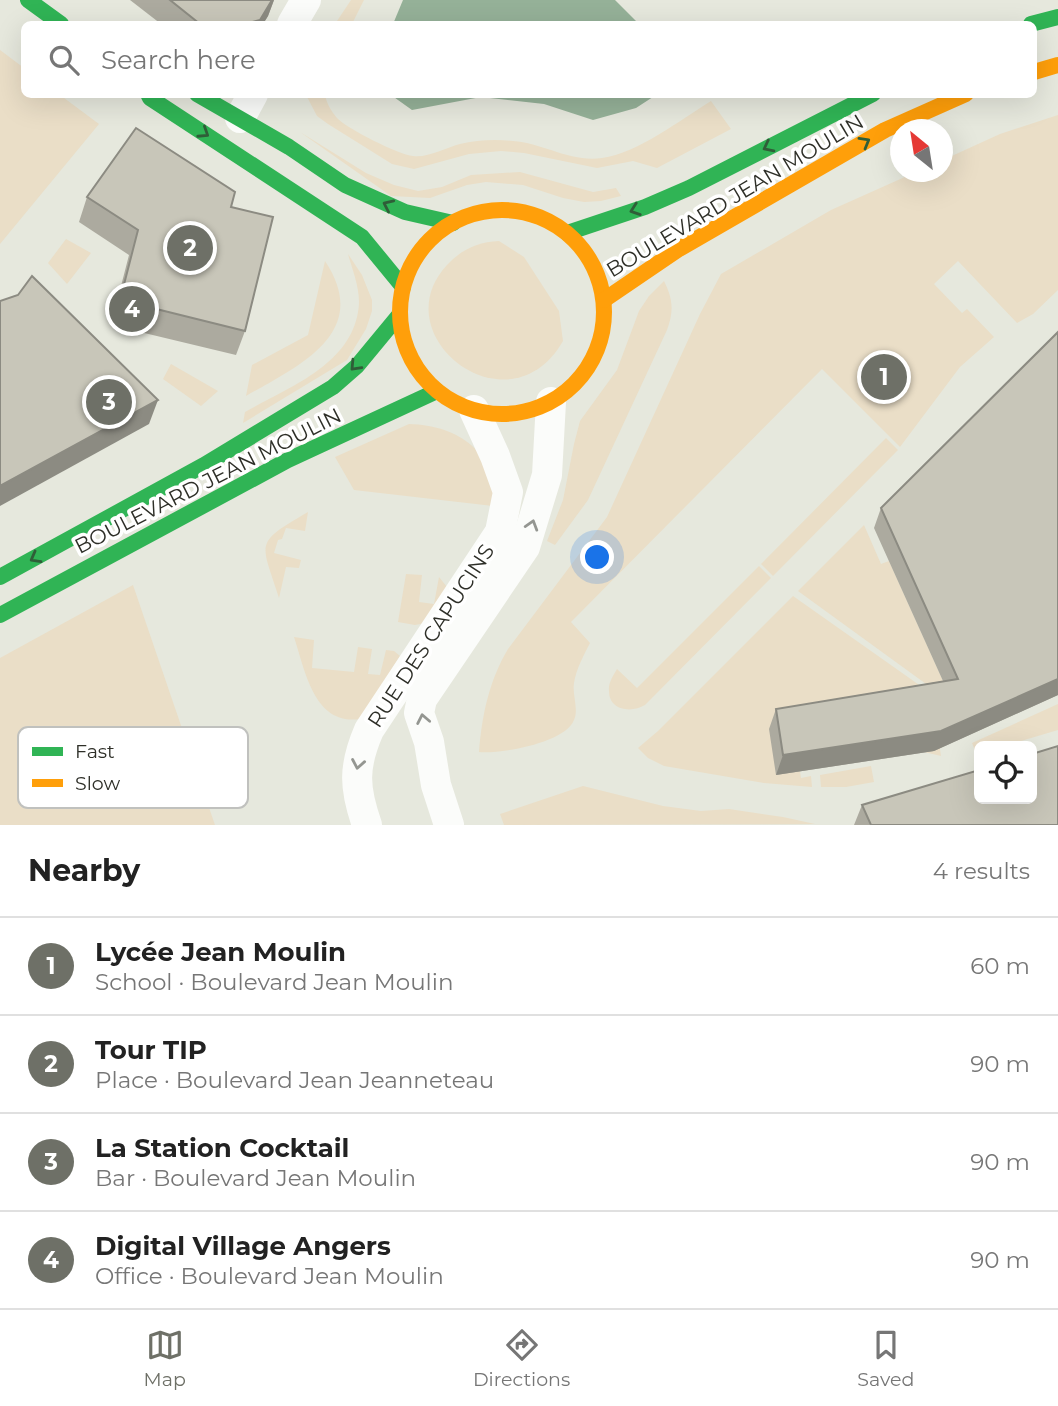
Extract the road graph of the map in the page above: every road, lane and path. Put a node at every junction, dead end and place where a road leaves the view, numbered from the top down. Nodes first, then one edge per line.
1 (28, 0) edge
2 (306, 0) edge
3 (1058, 17) edge
4 (57, 21) edge
5 (294, 21) edge
6 (1037, 22) edge
7 (1058, 65) edge
8 (1037, 71) edge
9 (154, 98) edge
10 (213, 98) edge
11 (865, 98) edge
12 (957, 98) edge
13 (246, 106) edge
14 (453, 223) junction
15 (567, 233) junction
16 (403, 287) junction
17 (604, 300) junction
18 (400, 314) junction
19 (437, 391) junction
20 (551, 402) junction
21 (474, 410) junction
22 (0, 577) edge
23 (0, 615) edge
24 (367, 825) edge
25 (449, 825) edge

1 - 4 main road
2 - 5 street
3 - 6 main road
7 - 8 main road
9 -> 16 main road
10 - 13 main road
11 -> 15 main road, BOULEVARD JEAN MOULIN
17 -> 12 main road, BOULEVARD JEAN MOULIN
14 -> 13 main road
14 - 15 main road
14 - 16 main road
15 - 17 main road
16 - 18 main road
17 - 20 main road
18 - 19 main road
18 -> 22 main road, BOULEVARD JEAN MOULIN
19 - 21 main road
19 - 23 main road, BOULEVARD JEAN MOULIN
20 - 21 main road
25 -> 20 street, RUE DES CAPUCINS
21 -> 24 street, RUE DES CAPUCINS

